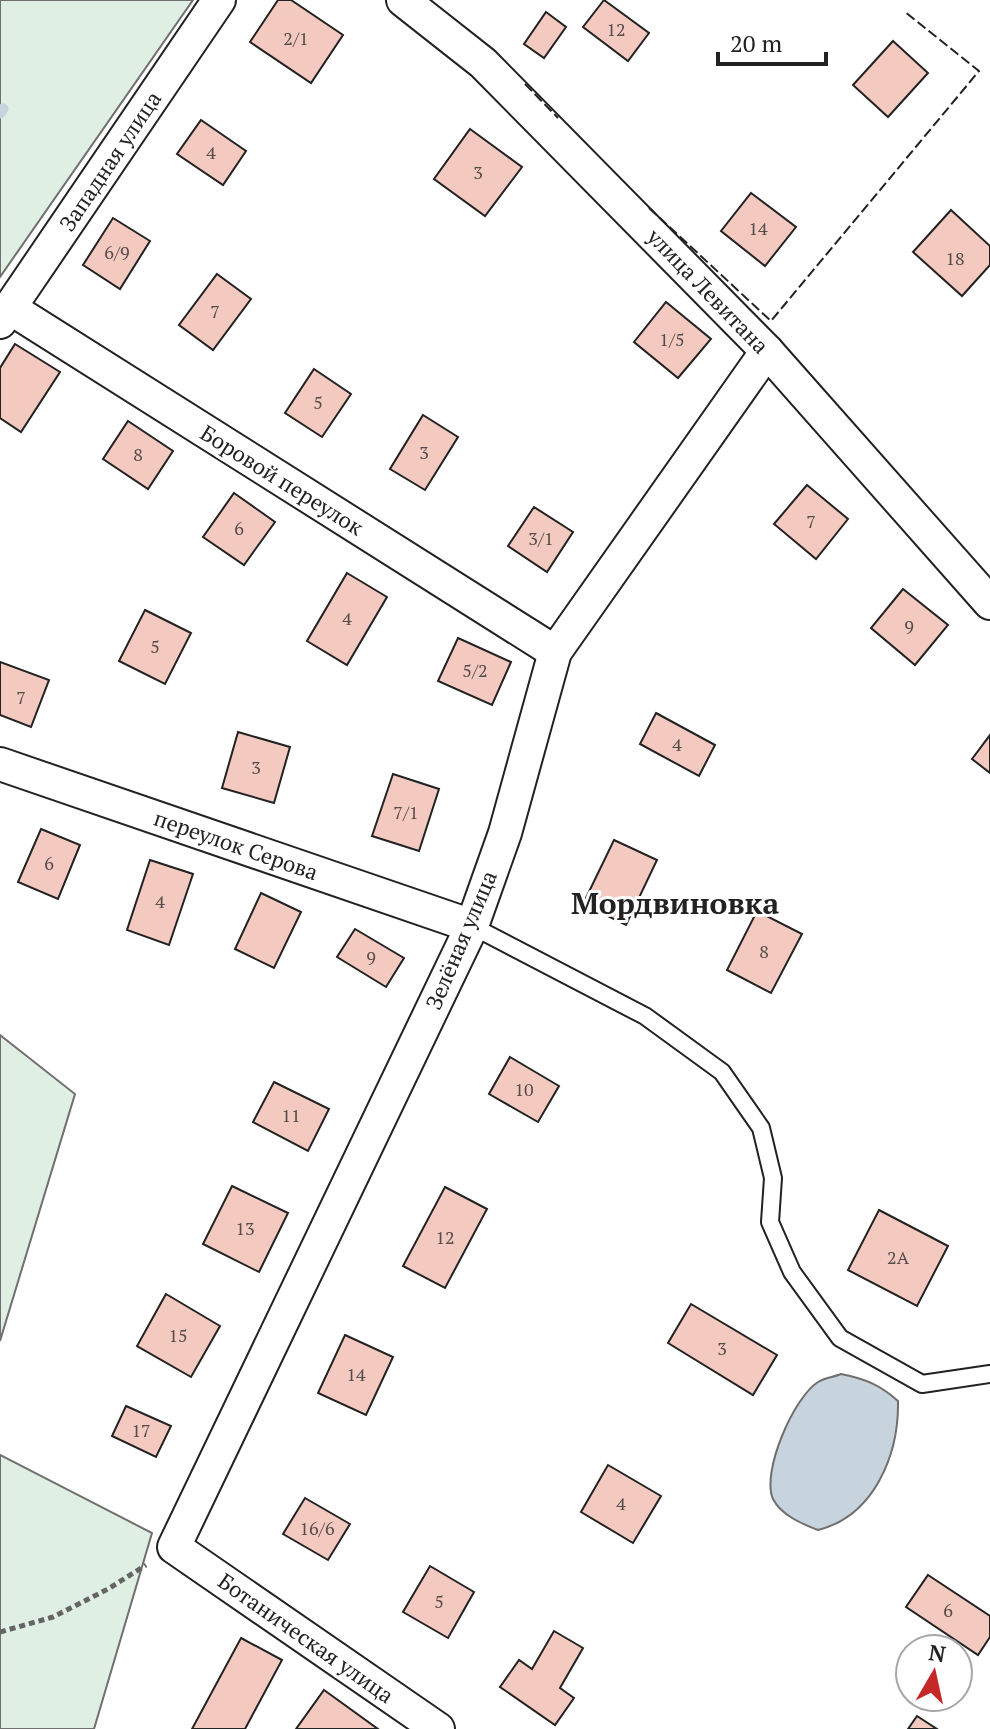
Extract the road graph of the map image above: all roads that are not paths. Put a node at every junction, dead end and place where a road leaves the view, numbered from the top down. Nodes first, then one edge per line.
1 (219, 0) edge
2 (403, 0) edge
3 (5, 315) edge
4 (767, 351) junction
5 (990, 603) edge
6 (555, 652) junction
7 (0, 764) edge
8 (472, 926) junction
9 (990, 1374) edge
10 (174, 1547) joint
11 (438, 1729) edge

1 - 3 street, Западная улица
2 - 4 street, улица Левитана
3 - 6 street, Боровой переулок
4 - 5 street, улица Левитана
4 - 6 street, Зелёная улица
6 - 8 street, Зелёная улица
7 - 8 street, переулок Серова
8 - 9 lane
8 - 10 street, Зелёная улица
10 - 11 street, Ботаническая улица

